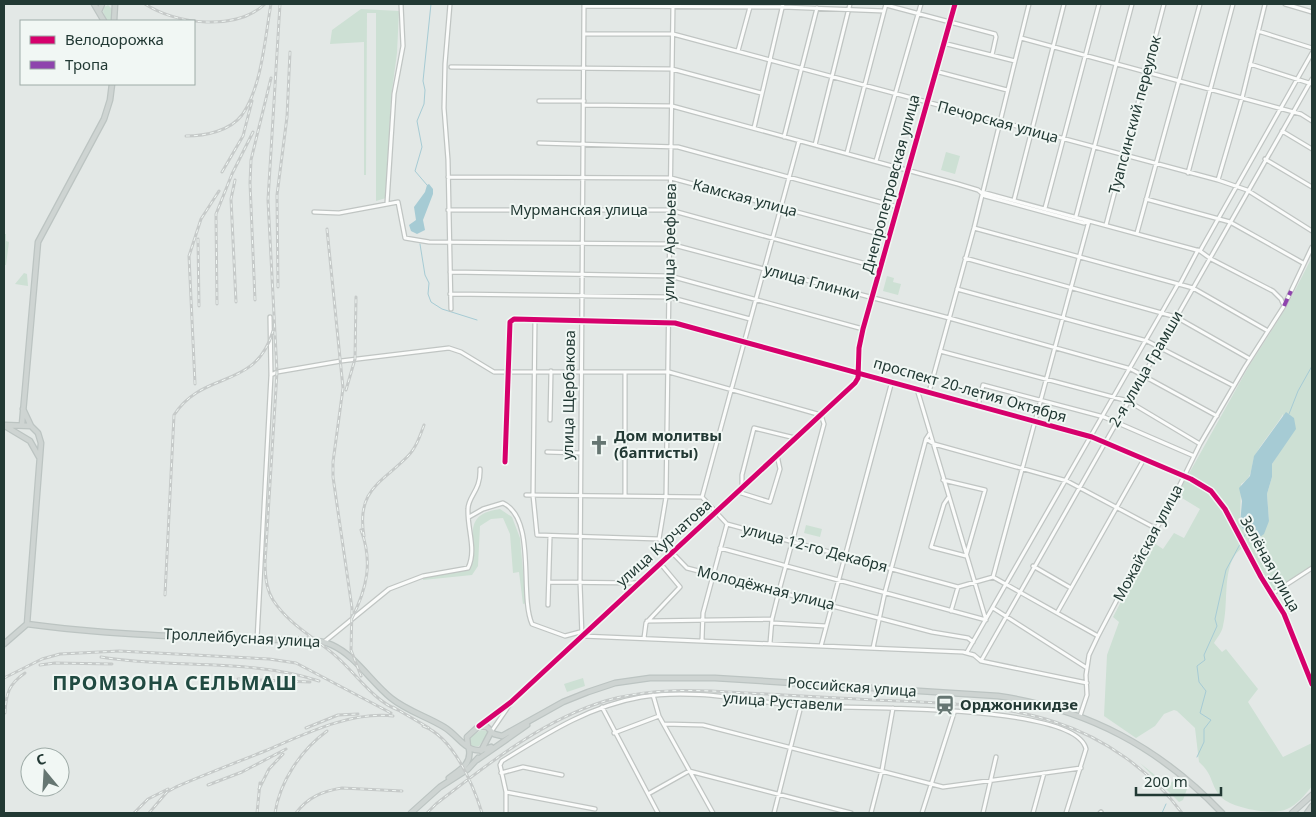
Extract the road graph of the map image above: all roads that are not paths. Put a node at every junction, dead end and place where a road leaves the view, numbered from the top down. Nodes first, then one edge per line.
1 (94, 4) edge
2 (102, 4) edge
3 (115, 4) edge
4 (401, 4) edge
5 (450, 4) edge
6 (850, 4) edge
7 (886, 4) edge
8 (921, 4) edge
9 (955, 4) edge
10 (1029, 4) edge
11 (1064, 4) edge
12 (1099, 4) edge
13 (1132, 4) edge
14 (1164, 4) edge
15 (1200, 4) edge
16 (1233, 4) edge
17 (1265, 4) edge
18 (1284, 4) edge
19 (584, 5) edge
20 (673, 5) edge
21 (783, 5) edge
22 (750, 7) junction
23 (817, 8) junction
24 (850, 9) junction
25 (99, 11) junction
26 (884, 12) junction
27 (1312, 12) edge
28 (918, 14) junction
29 (104, 20) edge
30 (114, 20) edge
31 (949, 22) junction
32 (1258, 31) junction
33 (585, 34) junction
34 (673, 34) junction
35 (1021, 38) junction
36 (943, 43) junction
37 (1052, 46) junction
38 (1312, 48) edge
39 (738, 51) junction
40 (1312, 53) edge
41 (992, 55) junction
42 (1085, 56) junction
43 (769, 60) junction
44 (1015, 61) junction
45 (1117, 64) junction
46 (1250, 64) junction
47 (585, 66) junction
48 (451, 67) dead end
49 (802, 68) junction
50 (672, 69) junction
51 (935, 71) junction
52 (1148, 72) junction
53 (832, 77) junction
54 (1298, 78) junction
55 (1312, 79) edge
56 (1178, 81) junction
57 (1311, 83) edge
58 (112, 85) edge
59 (865, 85) junction
60 (1007, 90) junction
61 (1211, 90) junction
62 (761, 93) junction
63 (894, 94) junction
64 (1242, 98) junction
65 (539, 101) dead end
66 (926, 102) junction
67 (584, 103) junction
68 (672, 106) junction
69 (1281, 109) junction
70 (1293, 112) junction
71 (1312, 121) edge
72 (1000, 122) junction
73 (754, 128) junction
74 (1030, 131) junction
75 (1282, 131) junction
76 (784, 137) junction
77 (1062, 139) junction
78 (799, 140) junction
79 (539, 143) dead end
80 (584, 145) junction
81 (815, 145) junction
82 (672, 146) junction
83 (1093, 148) junction
84 (1312, 149) edge
85 (847, 153) junction
86 (1125, 156) junction
87 (1265, 160) junction
88 (876, 161) junction
89 (1156, 165) junction
90 (906, 170) junction
91 (1188, 174) junction
92 (584, 177) junction
93 (789, 177) junction
94 (448, 178) junction
95 (671, 178) junction
96 (1218, 180) junction
97 (1237, 186) junction
98 (1312, 186) edge
99 (1247, 190) junction
100 (981, 192) junction
101 (1146, 198) junction
102 (1014, 200) junction
103 (387, 203) junction
104 (780, 207) junction
105 (898, 208) junction
106 (1044, 208) junction
107 (448, 210) junction
108 (584, 210) junction
109 (670, 210) junction
110 (314, 212) dead end
111 (1076, 216) junction
112 (1218, 217) junction
113 (1089, 221) junction
114 (1230, 222) junction
115 (1106, 225) junction
116 (974, 228) junction
117 (1312, 231) edge
118 (1137, 234) junction
119 (890, 237) junction
120 (771, 239) junction
121 (449, 243) junction
122 (584, 243) junction
123 (670, 244) junction
124 (1312, 247) edge
125 (1199, 250) junction
126 (1079, 257) junction
127 (1209, 257) junction
128 (966, 258) junction
129 (1303, 264) junction
130 (881, 268) junction
131 (763, 269) junction
132 (450, 272) junction
133 (583, 274) junction
134 (670, 276) junction
135 (1179, 284) junction
136 (1072, 287) junction
137 (1192, 288) junction
138 (957, 289) junction
139 (450, 294) junction
140 (583, 295) junction
141 (669, 296) junction
142 (755, 299) junction
143 (873, 299) junction
144 (1284, 306) junction
145 (451, 309) dead end
146 (1163, 312) junction
147 (270, 317) dead end
148 (1176, 317) junction
149 (949, 318) junction
150 (1064, 318) junction
151 (535, 319) junction
152 (750, 319) junction
153 (583, 320) junction
154 (669, 322) junction
155 (863, 328) junction
156 (1268, 331) junction
157 (1146, 340) junction
158 (744, 342) junction
159 (1160, 346) junction
160 (1056, 348) junction
161 (940, 351) junction
162 (1250, 359) junction
163 (1131, 369) junction
164 (534, 370) junction
165 (551, 371) junction
166 (582, 371) junction
167 (625, 372) junction
168 (669, 372) junction
169 (858, 372) junction
170 (507, 373) junction
171 (271, 375) junction
172 (1144, 375) junction
173 (1047, 379) junction
174 (892, 381) junction
175 (1234, 386) junction
176 (730, 388) junction
177 (918, 389) junction
178 (929, 392) junction
179 (1115, 397) junction
180 (1041, 400) junction
181 (1128, 402) junction
182 (978, 406) junction
183 (23, 408) junction
184 (822, 415) junction
185 (1217, 416) junction
186 (1104, 417) junction
187 (550, 420) dead end
188 (1035, 421) junction
189 (1116, 423) junction
190 (21, 425) junction
191 (31, 426) junction
192 (930, 433) junction
193 (22, 435) junction
194 (39, 435) junction
195 (1092, 437) junction
196 (796, 438) junction
197 (926, 439) junction
198 (30, 441) junction
199 (1105, 442) junction
200 (934, 444) junction
201 (1200, 444) junction
202 (547, 452) dead end
203 (581, 453) junction
204 (777, 455) junction
205 (1194, 456) junction
206 (40, 458) junction
207 (1144, 459) junction
208 (505, 462) dead end
209 (1024, 468) junction
210 (480, 469) dead end
211 (1184, 475) junction
212 (943, 480) junction
213 (1067, 481) junction
214 (1079, 486) junction
215 (742, 488) junction
216 (738, 492) junction
217 (533, 495) junction
218 (581, 495) junction
219 (526, 496) dead end
220 (625, 496) junction
221 (666, 496) junction
222 (702, 497) junction
223 (948, 498) junction
224 (1118, 507) junction
225 (716, 513) junction
226 (469, 517) junction
227 (727, 524) junction
228 (1157, 529) junction
229 (550, 536) junction
230 (580, 537) junction
231 (659, 539) junction
232 (793, 541) junction
233 (720, 548) junction
234 (671, 553) junction
235 (846, 556) junction
236 (966, 556) junction
237 (660, 563) junction
238 (787, 565) junction
239 (1033, 566) junction
240 (892, 568) junction
241 (1312, 568) edge
242 (713, 575) junction
243 (993, 577) junction
244 (839, 579) junction
245 (549, 582) junction
246 (580, 582) junction
247 (638, 583) junction
248 (975, 583) junction
249 (1007, 585) junction
250 (958, 587) junction
251 (1072, 588) junction
252 (779, 591) junction
253 (884, 592) junction
254 (1018, 592) junction
255 (1272, 594) junction
256 (548, 605) dead end
257 (832, 605) junction
258 (993, 608) junction
259 (951, 611) junction
260 (1057, 613) junction
261 (878, 616) junction
262 (1005, 616) junction
263 (702, 619) junction
264 (986, 620) junction
265 (647, 621) junction
266 (772, 621) junction
267 (26, 624) junction
268 (826, 626) junction
269 (581, 634) junction
270 (1098, 636) junction
271 (644, 638) junction
272 (257, 640) junction
273 (702, 640) junction
274 (324, 642) junction
275 (973, 642) junction
276 (4, 644) edge
277 (770, 644) junction
278 (821, 646) junction
279 (873, 648) junction
280 (967, 652) junction
281 (981, 661) junction
282 (1087, 668) junction
283 (1087, 683) junction
284 (1312, 684) edge
285 (653, 695) junction
286 (511, 702) junction
287 (802, 706) junction
288 (602, 707) junction
289 (893, 708) junction
290 (954, 713) junction
291 (659, 716) junction
292 (1080, 716) junction
293 (664, 724) junction
294 (480, 726) junction
295 (491, 732) junction
296 (469, 734) junction
297 (614, 734) junction
298 (457, 736) junction
299 (510, 736) junction
300 (790, 747) junction
301 (468, 748) junction
302 (482, 749) junction
303 (996, 757) dead end
304 (476, 760) junction
305 (1081, 768) junction
306 (882, 770) junction
307 (689, 771) junction
308 (460, 772) junction
309 (501, 773) junction
310 (1044, 773) junction
311 (562, 775) dead end
312 (991, 781) junction
313 (930, 785) junction
314 (506, 792) junction
315 (648, 794) junction
316 (779, 794) junction
317 (1312, 795) edge
318 (1312, 806) edge
319 (595, 809) dead end
320 (409, 813) edge
321 (506, 813) edge
322 (658, 813) edge
323 (713, 813) edge
324 (774, 813) edge
325 (851, 813) edge
326 (871, 813) edge
327 (922, 813) edge
328 (983, 813) edge
329 (1033, 813) edge
330 (1066, 813) edge
331 (1218, 813) edge
332 (1222, 813) edge
333 (1292, 813) edge
334 (1307, 813) edge

1 - 25 main road
2 - 25 main road
3 - 30 main road
4 - 103 street
5 - 94 street
6 - 24 street
7 - 26 street
7 - 28 street
8 - 28 street
9 - 31 street, Днепропетровская улица
10 - 35 street
11 - 37 street
12 - 42 street
13 - 45 street
14 - 52 street, Туапсинский переулок
15 - 56 street
16 - 61 street
17 - 32 street
18 - 27 street
19 - 20 street
19 - 33 street, улица Щербакова
20 - 22 street
20 - 34 street, улица Арефьева
21 - 22 street
21 - 23 street
21 - 43 street
22 - 39 street
23 - 24 street
23 - 49 street
24 - 26 street
24 - 53 street
25 - 29 main road
26 - 59 street
28 - 31 street
28 - 63 street
31 - 36 street, Днепропетровская улица
31 - 41 street
32 - 38 street
32 - 46 street
33 - 34 street, Печорская улица
33 - 47 street, улица Щербакова
34 - 39 street, Печорская улица
34 - 50 street, улица Арефьева
35 - 37 street
35 - 44 street
36 - 41 street
36 - 51 street, Днепропетровская улица
37 - 42 street
37 - 74 street
39 - 43 street, Печорская улица
40 - 54 street
41 - 44 street
42 - 45 street
42 - 77 street
43 - 49 street, Печорская улица
43 - 62 street
44 - 60 street
45 - 52 street
45 - 83 street
46 - 54 street
46 - 64 street
47 - 48 street
47 - 50 street
47 - 67 street, улица Щербакова
49 - 53 street, Печорская улица
49 - 76 street
50 - 62 street
50 - 68 street, улица Арефьева
51 - 60 street
51 - 66 street, Днепропетровская улица
52 - 56 street
52 - 86 street, Туапсинский переулок
53 - 59 street, Печорская улица
53 - 81 street
54 - 57 street
54 - 69 street
55 - 57 street, 2-я улица Грамши
56 - 61 street
56 - 89 street
57 - 70 street, 2-я улица Грамши
58 - 183 main road
59 - 63 street, Печорская улица
59 - 85 street
60 - 72 street
61 - 64 street
61 - 91 street
62 - 73 street
63 - 66 street, Печорская улица
63 - 88 street
64 - 69 street
64 - 96 street
65 - 67 street
66 - 72 street, Печорская улица
66 - 90 street, Днепропетровская улица
67 - 68 street
67 - 80 street, улица Щербакова
68 - 73 street
68 - 82 street, улица Арефьева
69 - 70 street
69 - 97 street
70 - 71 street
70 - 75 street, 2-я улица Грамши
72 - 74 street, Печорская улица
72 - 100 street
73 - 76 street
74 - 77 street, Печорская улица
74 - 102 street
75 - 84 street
75 - 87 street, 2-я улица Грамши
76 - 78 street
77 - 83 street, Печорская улица
77 - 106 street
78 - 81 street
78 - 93 street
79 - 80 street
80 - 82 street
80 - 92 street, улица Щербакова
81 - 85 street
82 - 93 street
82 - 95 street, улица Арефьева
83 - 86 street, Печорская улица
83 - 111 street
85 - 88 street
86 - 89 street, Печорская улица
86 - 115 street, Туапсинский переулок
87 - 98 street
87 - 99 street, 2-я улица Грамши
88 - 90 street
89 - 91 street, Печорская улица
89 - 101 street
90 - 100 street
90 - 105 street, Днепропетровская улица
91 - 96 street, Печорская улица
92 - 94 street, Камская улица
92 - 95 street, Камская улица
92 - 108 street, улица Щербакова
93 - 104 street
93 - 105 street
94 - 107 street
95 - 104 street, Камская улица
95 - 109 street, улица Арефьева
96 - 97 street, Печорская улица
97 - 99 street, Печорская улица
97 - 112 street
99 - 114 street, 2-я улица Грамши
99 - 117 street, Печорская улица
100 - 102 street
100 - 113 street
100 - 116 street
101 - 112 street
101 - 118 street
102 - 106 street
103 - 110 street
103 - 121 street, улица Глинки
104 - 119 street, Камская улица
104 - 120 street
105 - 119 street, Днепропетровская улица
106 - 111 street
107 - 108 street, Мурманская улица
107 - 121 street
108 - 109 street, Мурманская улица
108 - 122 street, улица Щербакова
109 - 120 street, Мурманская улица
109 - 123 street, улица Арефьева
111 - 113 street
112 - 114 street
112 - 125 street
113 - 115 street
113 - 126 street
114 - 127 street, 2-я улица Грамши
114 - 129 street
115 - 118 street
116 - 126 street
116 - 128 street
118 - 125 street
119 - 130 street, Днепропетровская улица
120 - 130 street, Мурманская улица
120 - 131 street
121 - 122 street, улица Глинки
121 - 132 street
122 - 123 street, улица Глинки
122 - 133 street, улица Щербакова
123 - 131 street, улица Глинки
123 - 134 street, улица Арефьева
124 - 129 street, Можайская улица
125 - 127 street
125 - 135 street
126 - 135 street
126 - 136 street
127 - 137 street, 2-я улица Грамши
127 - 144 street
128 - 136 street
128 - 138 street
129 - 144 street, Можайская улица
130 - 143 street, Днепропетровская улица
131 - 142 street
131 - 143 street, улица Глинки
132 - 133 street
132 - 139 street
133 - 134 street
133 - 140 street, улица Щербакова
134 - 141 street, улица Арефьева
134 - 142 street
135 - 137 street
135 - 146 street
136 - 146 street
136 - 150 street
137 - 148 street, 2-я улица Грамши
137 - 156 street
138 - 149 street
138 - 150 street
139 - 140 street
139 - 145 street
140 - 141 street
140 - 153 street, улица Щербакова
141 - 152 street
141 - 154 street, улица Арефьева
142 - 152 street
142 - 155 street
143 - 149 street, улица Глинки
143 - 155 street, Днепропетровская улица
144 - 156 street, Можайская улица
146 - 148 street
146 - 157 street
147 - 171 street
148 - 159 street, 2-я улица Грамши
148 - 162 street
149 - 160 street, улица Глинки
149 - 161 street
150 - 157 street
150 - 160 street
151 - 153 street, проспект 20-летия Октября
151 - 164 street
151 - 170 street, проспект 20-летия Октября
152 - 158 street
153 - 154 street, проспект 20-летия Октября
153 - 166 street, улица Щербакова
154 - 158 street, проспект 20-летия Октября
154 - 168 street, улица Арефьева
155 - 169 street, Днепропетровская улица
156 - 162 street, Можайская улица
157 - 159 street
157 - 163 street
158 - 169 street, проспект 20-летия Октября
158 - 176 street
159 - 172 street, 2-я улица Грамши
159 - 175 street
160 - 163 street, улица Глинки
160 - 173 street
161 - 173 street
161 - 178 street
162 - 175 street, Можайская улица
163 - 172 street, улица Глинки
163 - 179 street
164 - 165 street
164 - 170 street
164 - 217 street
165 - 166 street
165 - 187 street
166 - 167 street
166 - 203 street, улица Щербакова
167 - 168 street
167 - 220 street
168 - 176 street
168 - 221 street, улица Арефьева
169 - 174 street, проспект 20-летия Октября
169 - 184 street, улица Курчатова
170 - 171 street
170 - 208 street
171 - 272 street
172 - 181 street, 2-я улица Грамши
172 - 185 street, улица Глинки
173 - 179 street
173 - 180 street
174 - 177 street, проспект 20-летия Октября
174 - 235 street
175 - 185 street, Можайская улица
176 - 184 street
176 - 222 street
177 - 178 street, проспект 20-летия Октября
177 - 192 street
178 - 182 street, проспект 20-летия Октября
179 - 181 street
179 - 186 street
180 - 182 street
180 - 186 street
180 - 188 street
181 - 189 street, 2-я улица Грамши
181 - 201 street
182 - 188 street, проспект 20-летия Октября
183 - 190 main road
183 - 191 main road
184 - 196 street, улица Курчатова
184 - 232 street
185 - 201 street, Можайская улица
186 - 189 street
186 - 195 street
188 - 195 street, проспект 20-летия Октября
188 - 209 street
189 - 199 street, 2-я улица Грамши
189 - 205 street
190 - 191 main road
190 - 193 main road
190 - 193 main road
191 - 194 main road
192 - 197 street
192 - 200 street
193 - 198 main road
194 - 198 main road
194 - 206 main road
195 - 199 street, проспект 20-летия Октября
195 - 213 street
196 - 204 street, улица Курчатова
196 - 215 street
197 - 200 street
197 - 240 street
198 - 206 main road
199 - 207 street, проспект 20-летия Октября
199 - 214 street, 2-я улица Грамши
200 - 209 street
200 - 212 street
201 - 205 street, Можайская улица
202 - 203 street
203 - 218 street, улица Щербакова
204 - 215 street, улица Курчатова
204 - 216 street
205 - 211 street, Можайская улица
206 - 267 main road
207 - 211 street, проспект 20-летия Октября
207 - 224 street
209 - 213 street
209 - 243 street
210 - 226 street
211 - 228 street, Можайская улица
211 - 255 street, Зелёная улица
212 - 223 street
212 - 236 street
213 - 214 street
213 - 249 street
214 - 224 street
214 - 239 street, 2-я улица Грамши
215 - 216 street, улица Курчатова
216 - 225 street, улица Курчатова
217 - 218 street
217 - 219 street
217 - 229 street
218 - 220 street
218 - 230 street, улица Щербакова
220 - 221 street
221 - 222 street
221 - 231 street, улица Арефьева
222 - 225 street, улица 12-го Декабря
223 - 236 street
223 - 236 street
224 - 228 street
224 - 251 street
225 - 227 street, улица 12-го Декабря
225 - 234 street, улица Курчатова
226 - 269 street
226 - 274 street
227 - 232 street, улица 12-го Декабря
227 - 233 street
228 - 270 street, Можайская улица
229 - 230 street
229 - 245 street
230 - 231 street
230 - 246 street, улица Щербакова
231 - 234 street, Молодёжная улица
232 - 235 street, улица 12-го Декабря
232 - 238 street
233 - 238 street
233 - 242 street
234 - 237 street, улица Курчатова
234 - 242 street, Молодёжная улица
235 - 240 street, улица 12-го Декабря
235 - 244 street
236 - 248 street
237 - 247 street, улица Курчатова
237 - 265 street
238 - 244 street
238 - 252 street
239 - 251 street
239 - 254 street, 2-я улица Грамши
240 - 250 street, улица 12-го Декабря
240 - 253 street
241 - 255 street
242 - 252 street, Молодёжная улица
242 - 263 street
243 - 248 street, улица 12-го Декабря
243 - 249 street
244 - 253 street
244 - 257 street
245 - 246 street
245 - 256 street
246 - 247 street
246 - 269 street, улица Щербакова
247 - 269 street, улица Курчатова
248 - 250 street, улица 12-го Декабря
248 - 264 street
249 - 254 street
249 - 258 street
250 - 259 street
251 - 260 street
252 - 257 street, Молодёжная улица
252 - 266 street
253 - 259 street
253 - 261 street
254 - 260 street
254 - 262 street, 2-я улица Грамши
255 - 284 street, Зелёная улица
257 - 261 street, Молодёжная улица
257 - 268 street
258 - 262 street
258 - 264 street
259 - 264 street
260 - 270 street
261 - 275 street, Молодёжная улица
261 - 279 street
262 - 281 street, 2-я улица Грамши
262 - 282 street
263 - 265 street
263 - 266 street
263 - 273 street
264 - 275 street
265 - 271 street
266 - 268 street
266 - 277 street
267 - 272 main road, Троллейбусная улица
267 - 276 main road
268 - 278 street
269 - 271 street
269 - 286 street, улица Курчатова
270 - 282 street, Можайская улица
271 - 273 street
272 - 274 main road, Троллейбусная улица
273 - 277 street
274 - 298 main road, Троллейбусная улица
275 - 280 street
277 - 278 street
278 - 279 street
279 - 280 street
280 - 281 street
281 - 283 street
282 - 283 street, Можайская улица
283 - 292 street, Можайская улица
285 - 287 street, улица Руставели
285 - 288 street, улица Руставели
285 - 291 street
286 - 294 street, улица Курчатова
286 - 295 street, улица Курчатова
287 - 289 street, улица Руставели
287 - 300 street
288 - 297 street
288 - 309 street, улица Руставели
289 - 290 street, улица Руставели
289 - 306 street
290 - 305 street, улица Руставели
290 - 313 street
291 - 293 street
291 - 297 street
292 - 295 main road, Российская улица
292 - 332 main road, Российская улица
293 - 300 street
293 - 307 street
294 - 295 main road
294 - 296 main road
295 - 302 main road
296 - 298 main road
296 - 301 main road
297 - 315 street
298 - 301 main road, Троллейбусная улица
299 - 302 main road
299 - 304 main road
299 - 331 main road, Российская улица
300 - 306 street
300 - 316 street
301 - 302 main road
301 - 308 main road
302 - 304 main road
303 - 312 street
304 - 308 main road
305 - 310 street
305 - 330 street
306 - 313 street
306 - 326 street
307 - 315 street
307 - 316 street
307 - 323 street
308 - 320 main road
309 - 311 street
309 - 314 street
310 - 312 street
310 - 329 street
312 - 313 street
312 - 328 street
313 - 327 street
314 - 319 street
314 - 321 street
315 - 322 street
316 - 324 street
316 - 325 street
317 - 333 main road
318 - 334 main road

